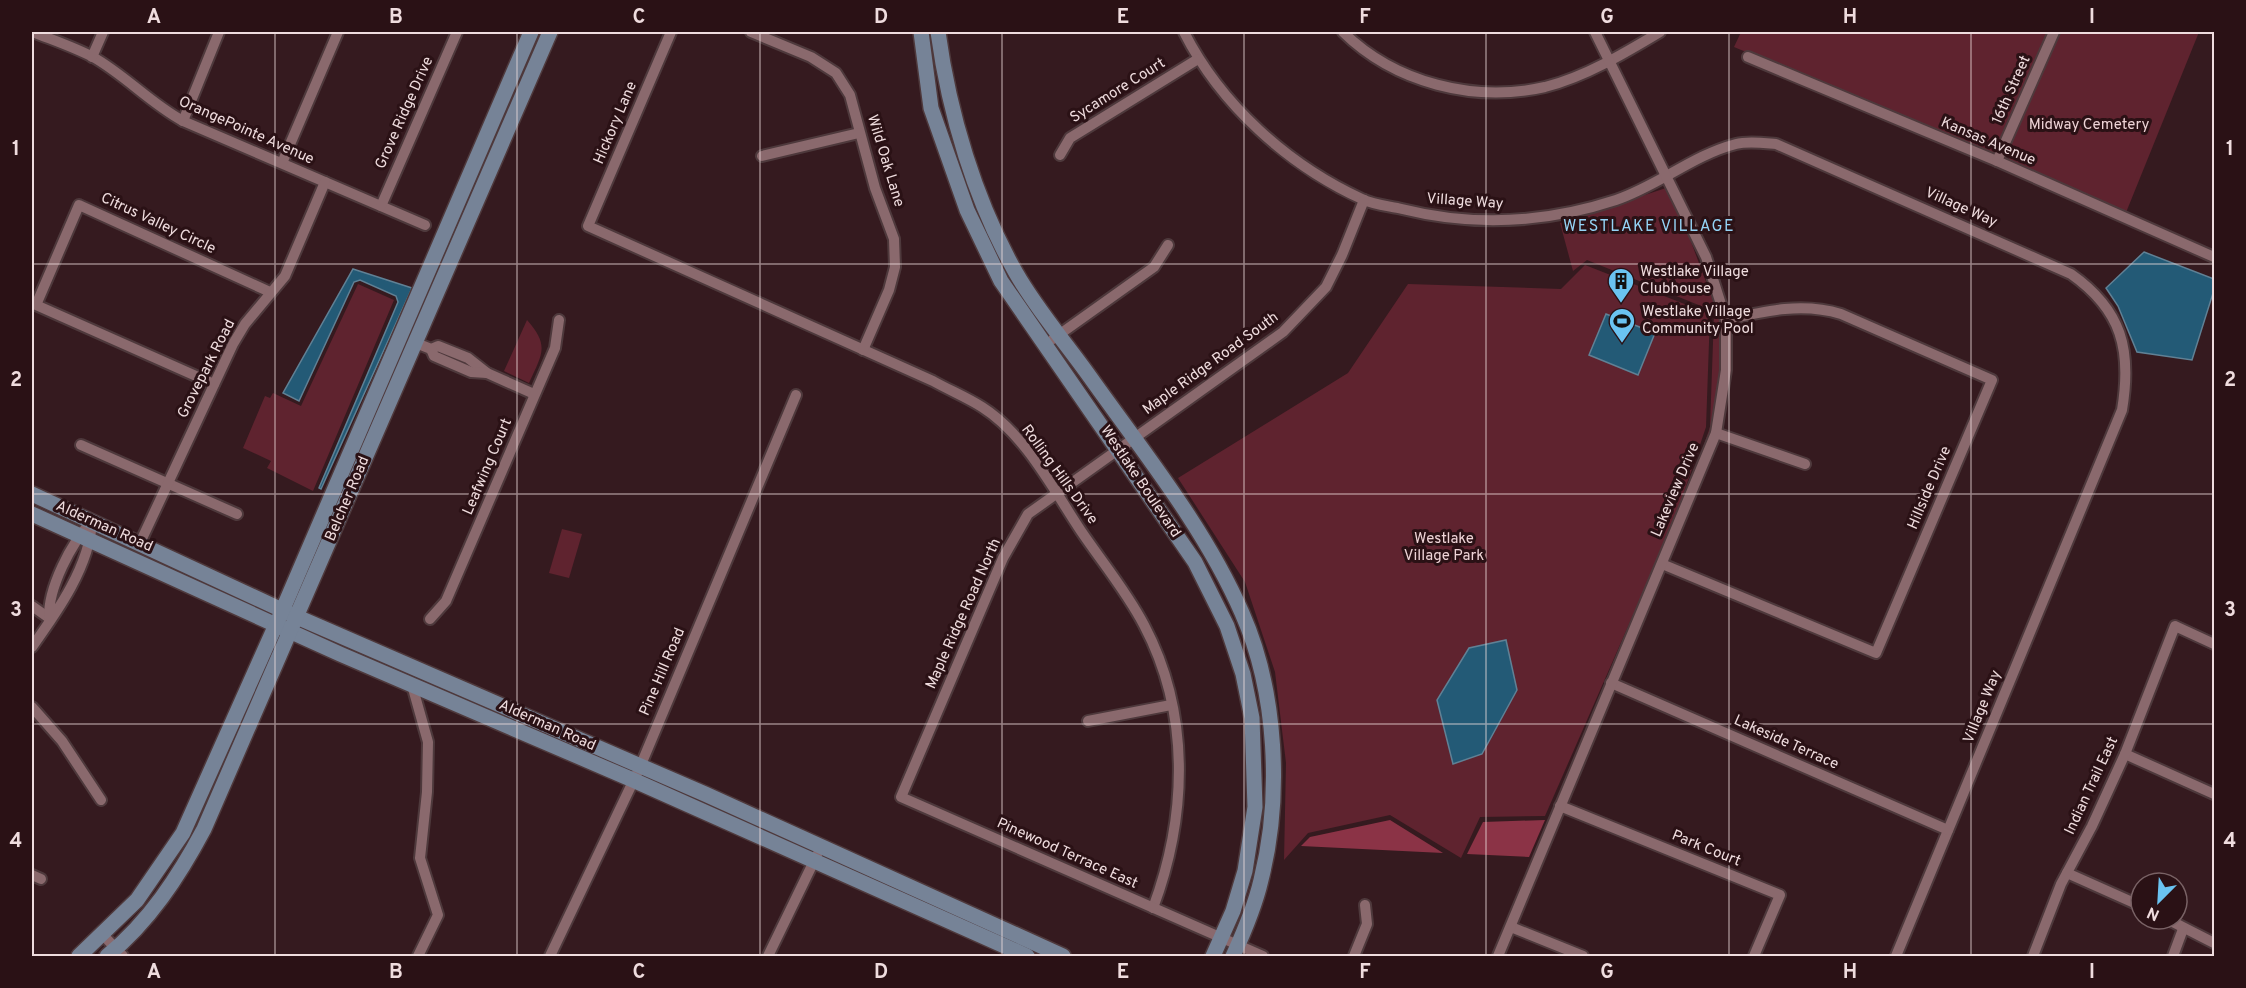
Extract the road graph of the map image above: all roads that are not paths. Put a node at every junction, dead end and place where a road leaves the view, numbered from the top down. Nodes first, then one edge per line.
1 (33, 32) edge
2 (103, 32) edge
3 (219, 32) edge
4 (338, 32) edge
5 (457, 32) edge
6 (531, 32) edge
7 (550, 32) edge
8 (671, 32) edge
9 (751, 32) edge
10 (921, 32) edge
11 (938, 32) edge
12 (1184, 32) edge
13 (1343, 32) edge
14 (1595, 32) edge
15 (1660, 32) edge
16 (2054, 32) edge
17 (92, 57) junction
18 (1748, 57) dead end
19 (1198, 60) junction
20 (1610, 61) junction
21 (183, 121) junction
22 (859, 133) junction
23 (1060, 155) dead end
24 (762, 156) dead end
25 (1997, 161) junction
26 (282, 163) junction
27 (1667, 177) junction
28 (325, 182) junction
29 (1364, 200) junction
30 (381, 206) junction
31 (425, 225) dead end
32 (588, 225) joint
33 (1168, 245) dead end
34 (2214, 258) edge
35 (270, 292) junction
36 (559, 320) dead end
37 (1726, 320) junction
38 (1060, 334) junction
39 (399, 336) junction
40 (416, 343) junction
41 (1046, 344) junction
42 (863, 350) junction
43 (214, 384) junction
44 (534, 394) junction
45 (795, 395) dead end
46 (1716, 433) junction
47 (1134, 438) junction
48 (81, 445) dead end
49 (1117, 449) junction
50 (1805, 464) dead end
51 (169, 483) junction
52 (1055, 492) junction
53 (32, 494) edge
54 (32, 514) edge
55 (237, 514) dead end
56 (92, 521) junction
57 (85, 538) junction
58 (140, 543) junction
59 (1662, 564) junction
60 (32, 606) edge
61 (279, 616) junction
62 (297, 617) junction
63 (49, 618) junction
64 (430, 619) dead end
65 (290, 632) junction
66 (2214, 644) edge
67 (32, 647) edge
68 (1611, 682) junction
69 (412, 685) junction
70 (1171, 705) junction
71 (32, 707) edge
72 (1088, 721) dead end
73 (2124, 754) junction
74 (636, 773) junction
75 (2214, 794) edge
76 (902, 797) joint
77 (101, 801) dead end
78 (1560, 806) junction
79 (1948, 830) junction
80 (821, 846) junction
81 (814, 861) junction
82 (2067, 873) junction
83 (2129, 901) edge
84 (1365, 905) dead end
85 (1153, 908) junction
86 (1511, 927) junction
87 (2182, 931) edge
88 (2187, 931) edge
89 (104, 936) junction
90 (1221, 939) junction
91 (2214, 943) edge
92 (1236, 951) edge
93 (115, 954) edge
94 (80, 957) edge
95 (418, 957) edge
96 (550, 957) edge
97 (768, 957) edge
98 (1027, 957) edge
99 (1063, 957) edge
100 (1213, 957) edge
101 (1263, 957) edge
102 (1354, 957) edge
103 (1498, 957) edge
104 (1583, 957) edge
105 (1754, 957) edge
106 (1896, 957) edge
107 (2033, 957) edge
108 (2173, 957) edge

1 - 17 street, OrangePointe Avenue
2 - 17 street
3 - 21 street
4 - 26 street
5 - 30 street, Grove Ridge Drive
6 - 39 main road, Belcher Road
7 - 40 main road, Belcher Road
8 - 32 street, Hickory Lane
9 - 22 street, Wild Oak Lane
10 - 41 main road, Westlake Boulevard
11 - 38 main road, Westlake Boulevard
12 - 19 street, Village Way
13 - 20 street
14 - 20 street, Lakeview Drive
15 - 20 street
16 - 25 street, 16th Street
17 - 21 street, OrangePointe Avenue
18 - 25 street, Kansas Avenue
19 - 23 street, Sycamore Court
19 - 29 street, Village Way
20 - 27 street, Lakeview Drive
21 - 26 street, OrangePointe Avenue
22 - 24 street
22 - 42 street, Wild Oak Lane
25 - 34 street, Kansas Avenue
26 - 28 street, OrangePointe Avenue
27 - 29 street, Village Way
27 - 37 street, Lakeview Drive
27 - 79 street, Village Way
28 - 30 street, OrangePointe Avenue
28 - 35 street, Grovepark Road
29 - 47 street, Maple Ridge Road South
30 - 31 street, OrangePointe Avenue
32 - 42 street, Rolling Hills Drive
33 - 38 street
35 - 43 street, Grovepark Road
35 - 43 street, Citrus Valley Circle
36 - 44 street, Leafwing Court
37 - 46 street, Lakeview Drive
37 - 59 street, Hillside Drive
38 - 41 street
38 - 47 main road, Westlake Boulevard
39 - 40 main road
39 - 61 main road, Belcher Road
40 - 44 street
40 - 62 main road, Belcher Road
41 - 49 main road, Westlake Boulevard
42 - 52 street, Rolling Hills Drive
43 - 51 street, Grovepark Road
44 - 64 street, Leafwing Court
45 - 74 street, Pine Hill Road
46 - 50 street
46 - 59 street, Lakeview Drive
47 - 49 street, Maple Ridge Road South
47 - 92 main road, Westlake Boulevard
48 - 51 street
49 - 52 street, Maple Ridge Road North
49 - 90 main road, Westlake Boulevard
51 - 55 street
51 - 58 street, Grovepark Road
52 - 70 street, Rolling Hills Drive
52 - 76 street, Maple Ridge Road North
53 - 56 main road, Alderman Road
54 - 57 main road, Alderman Road
56 - 57 street
56 - 58 main road, Alderman Road
57 - 61 main road, Alderman Road
57 - 63 street
58 - 61 main road, Alderman Road
59 - 68 street, Lakeview Drive
60 - 63 street
61 - 62 main road, Alderman Road
61 - 65 main road, Alderman Road
61 - 89 main road, Belcher Road
62 - 65 main road, Belcher Road
62 - 74 main road, Alderman Road
63 - 67 street
65 - 69 main road, Alderman Road
65 - 93 main road, Belcher Road
66 - 73 street, Indian Trail East
68 - 78 street, Lakeview Drive
68 - 79 street, Lakeside Terrace
69 - 74 main road, Alderman Road
69 - 95 street
70 - 72 street
70 - 85 street, Rolling Hills Drive
71 - 77 street
73 - 75 street
73 - 82 street, Indian Trail East
74 - 80 main road, Alderman Road
74 - 81 main road, Alderman Road
74 - 96 street, Pine Hill Road
76 - 85 street, Pinewood Terrace East
78 - 86 street, Lakeview Drive
78 - 105 street, Park Court
79 - 106 street, Village Way
80 - 81 street
80 - 99 main road, Alderman Road
81 - 97 street
81 - 98 main road, Alderman Road
82 - 83 street
82 - 107 street, Indian Trail East
84 - 102 street
85 - 90 street, Pinewood Terrace East
86 - 103 street, Lakeview Drive
86 - 104 street
87 - 108 street
88 - 91 street
89 - 93 street, Belcher Road
89 - 94 main road, Belcher Road
90 - 92 street, Pinewood Terrace East
90 - 100 main road, Westlake Boulevard
92 - 101 street, Pinewood Terrace East

